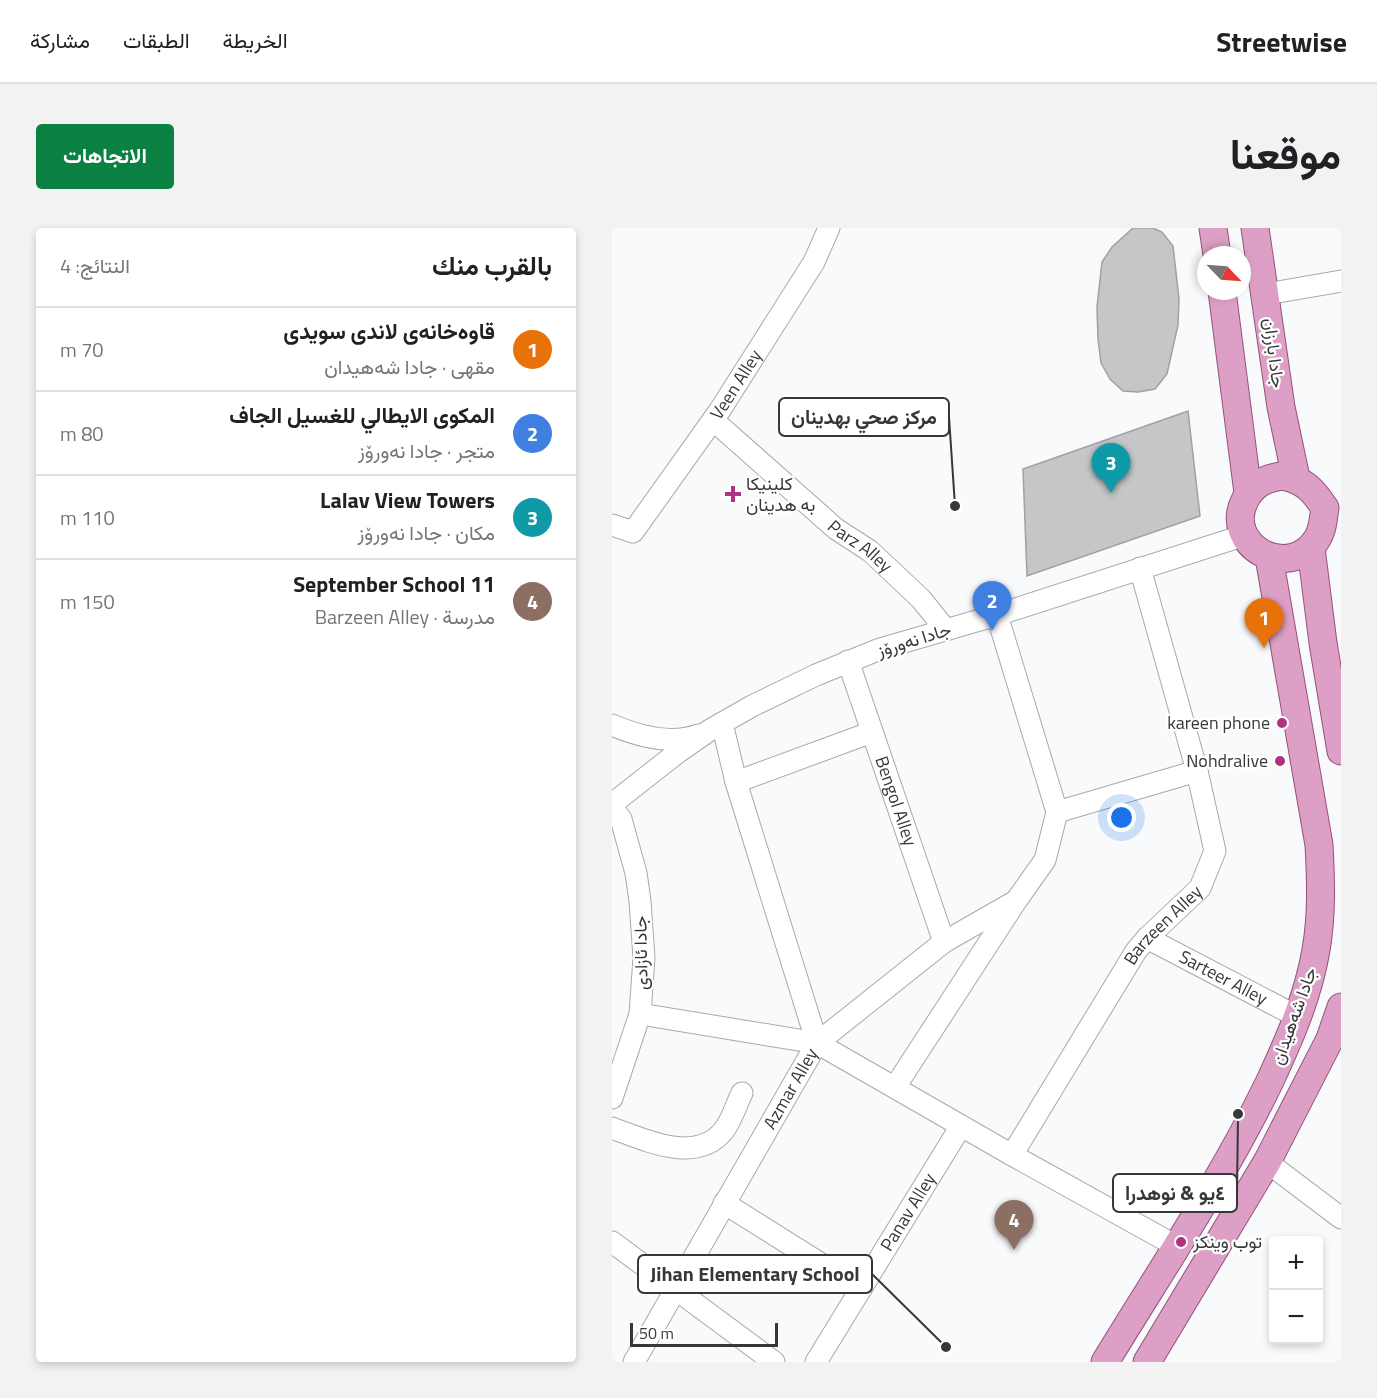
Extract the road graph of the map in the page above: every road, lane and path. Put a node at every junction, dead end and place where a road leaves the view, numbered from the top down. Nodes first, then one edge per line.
1 (829, 228) edge
2 (1213, 228) edge
3 (1255, 228) edge
4 (1216, 246) edge
5 (1341, 281) edge
6 (1266, 294) junction
7 (1223, 300) edge
8 (713, 420) junction
9 (1296, 478) junction
10 (1248, 493) junction
11 (1333, 506) edge
12 (612, 525) edge
13 (1245, 535) junction
14 (1311, 548) junction
15 (1269, 557) junction
16 (1140, 568) junction
17 (997, 615) junction
18 (946, 630) junction
19 (1332, 650) edge
20 (848, 661) junction
21 (612, 725) edge
22 (716, 727) junction
23 (872, 732) junction
24 (1341, 751) edge
25 (1197, 771) junction
26 (736, 782) junction
27 (612, 806) edge
28 (1057, 812) junction
29 (1016, 902) junction
30 (1147, 938) junction
31 (944, 942) junction
32 (1341, 1007) edge
33 (640, 1014) junction
34 (1298, 1017) junction
35 (818, 1043) junction
36 (895, 1087) junction
37 (742, 1093) dead end
38 (612, 1098) edge
39 (961, 1126) junction
40 (612, 1128) edge
41 (1012, 1155) junction
42 (1267, 1162) junction
43 (724, 1203) junction
44 (1341, 1218) edge
45 (612, 1242) edge
46 (1176, 1246) junction
47 (1154, 1281) junction
48 (861, 1288) junction
49 (675, 1289) junction
50 (1182, 1304) junction
51 (1109, 1356) edge
52 (634, 1362) edge
53 (774, 1362) edge
54 (816, 1362) edge
55 (1137, 1362) edge
56 (1147, 1362) edge

1 - 8 street, Veen Alley
2 - 4 main road
3 - 6 main road, جادا بارزان
5 - 6 street
6 - 9 main road, جادا بارزان
7 - 10 main road
8 - 12 street, Veen Alley
8 - 18 street, Parz Alley
9 - 10 main road
9 - 11 main road
10 - 13 main road
11 - 14 main road
13 - 15 main road
13 - 16 street, جادا نەورۆز
14 - 15 main road
14 - 19 main road
15 - 34 main road, جادا شەهیدان
16 - 17 street, جادا نەورۆز
16 - 25 street, Barzeen Alley
17 - 18 street, جادا نەورۆز
17 - 28 street
18 - 20 street, جادا نەورۆز
19 - 24 main road
20 - 22 street, جادا نەورۆز
20 - 23 street, Bengol Alley
21 - 22 street
22 - 26 street, Azmar Alley
22 - 27 street, جادا نەورۆز
23 - 26 street
23 - 31 street, Bengol Alley
25 - 28 street
25 - 30 street, Barzeen Alley
26 - 35 street, Azmar Alley
27 - 33 street, جادا ئازادی
28 - 29 street
29 - 31 street
29 - 36 street
30 - 34 street, Sarteer Alley
30 - 41 street, Barzeen Alley
31 - 35 street
32 - 42 main road, جادا شەهیدان
33 - 35 street
33 - 38 street, جادا ئازادی
34 - 46 main road, جادا شەهیدان
35 - 36 street
35 - 43 street, Azmar Alley
36 - 39 street
37 - 40 street
39 - 41 street
39 - 48 street, Panav Alley
41 - 46 street
42 - 44 street
42 - 50 main road, جادا شەهیدان
43 - 48 street
43 - 49 street, Azmar Alley
45 - 49 street
46 - 47 main road, جادا شەهیدان
47 - 50 main road
47 - 51 main road, جادا شەهیدان
48 - 54 street, Panav Alley
49 - 52 street, Azmar Alley
49 - 53 street
50 - 56 main road, جادا شەهیدان
51 - 55 main road

